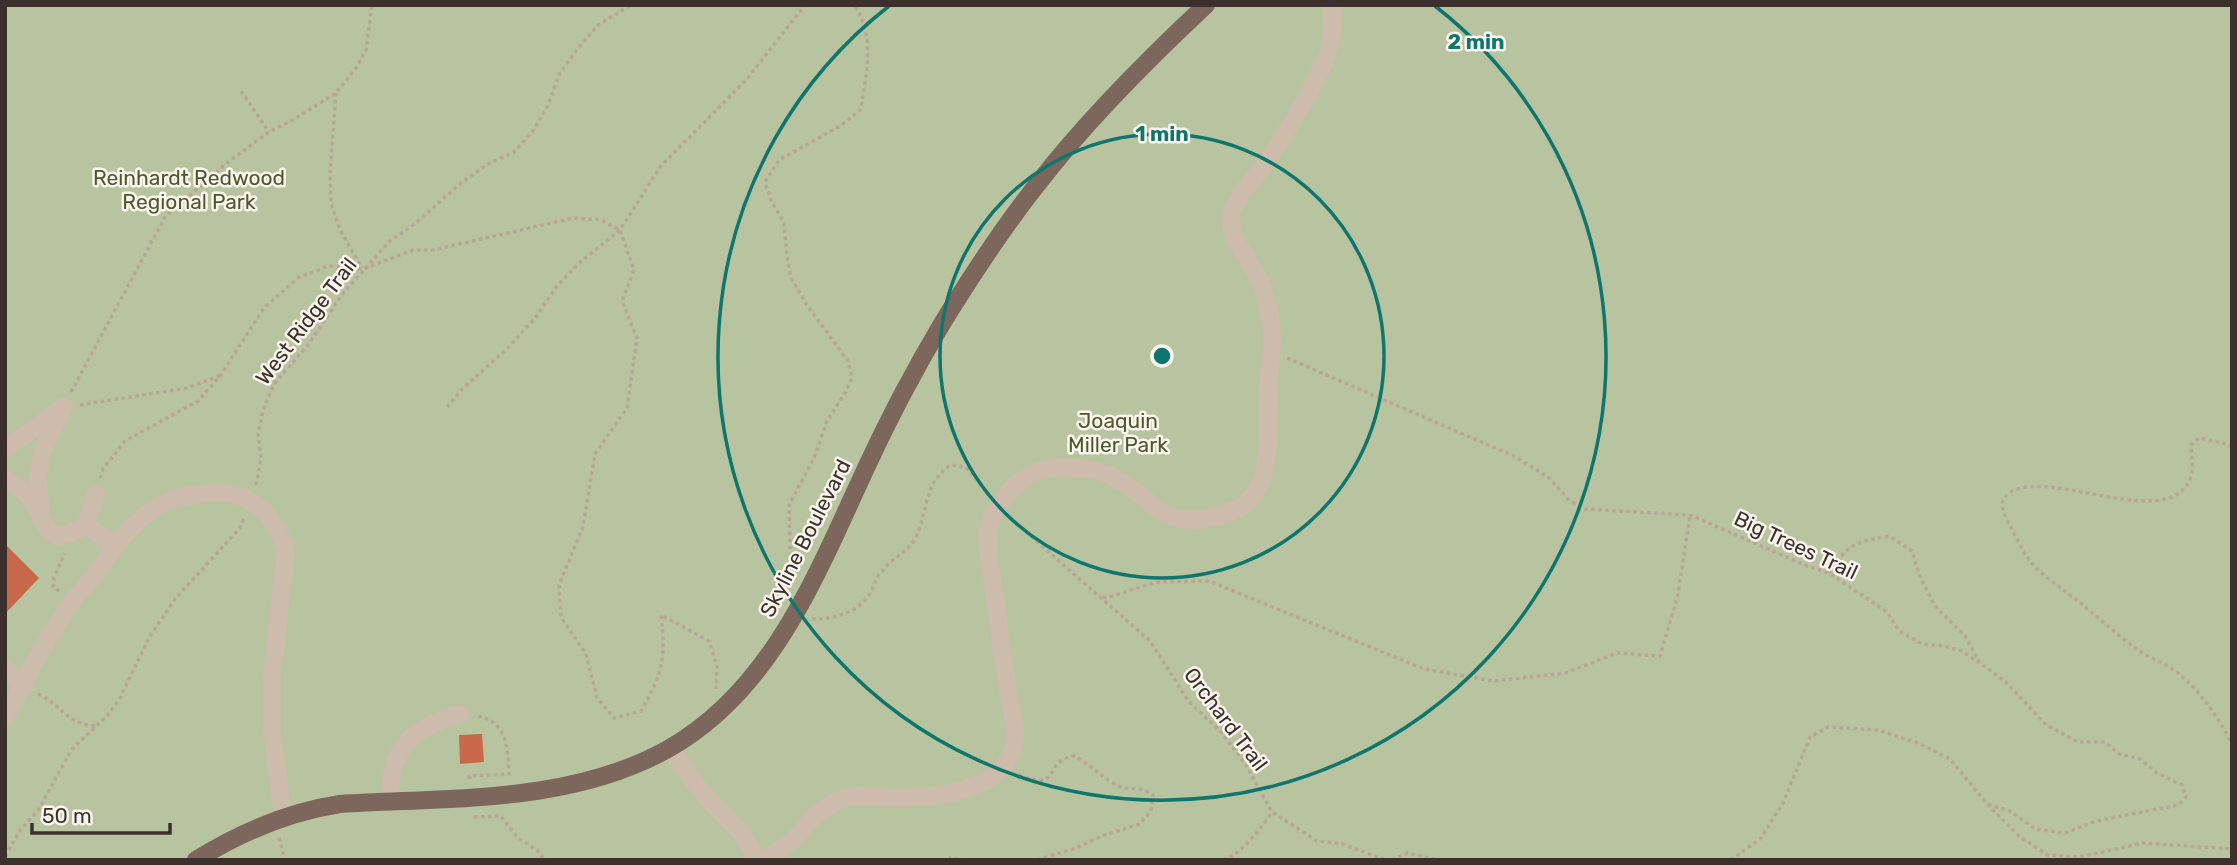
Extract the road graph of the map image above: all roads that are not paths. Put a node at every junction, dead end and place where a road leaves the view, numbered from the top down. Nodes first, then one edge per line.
1 (1206, 5) edge
2 (1332, 5) edge
3 (5, 449) edge
4 (5, 478) edge
5 (96, 494) road end
6 (42, 516) junction
7 (86, 525) junction
8 (114, 545) junction
9 (5, 668) edge
10 (24, 687) junction
11 (460, 714) road end
12 (5, 718) edge
13 (670, 748) junction
14 (390, 801) junction
15 (283, 817) junction
16 (196, 860) edge
17 (757, 860) edge
18 (765, 860) edge

1 - 13 main road, Skyline Boulevard
2 - 18 lane
3 - 6 lane
4 - 6 lane
5 - 7 lane
6 - 7 lane
7 - 8 lane
8 - 10 lane
8 - 15 lane
9 - 10 lane
10 - 12 lane
11 - 14 lane
13 - 14 main road, Skyline Boulevard
13 - 17 lane
14 - 15 main road, Skyline Boulevard
15 - 16 main road, Skyline Boulevard

